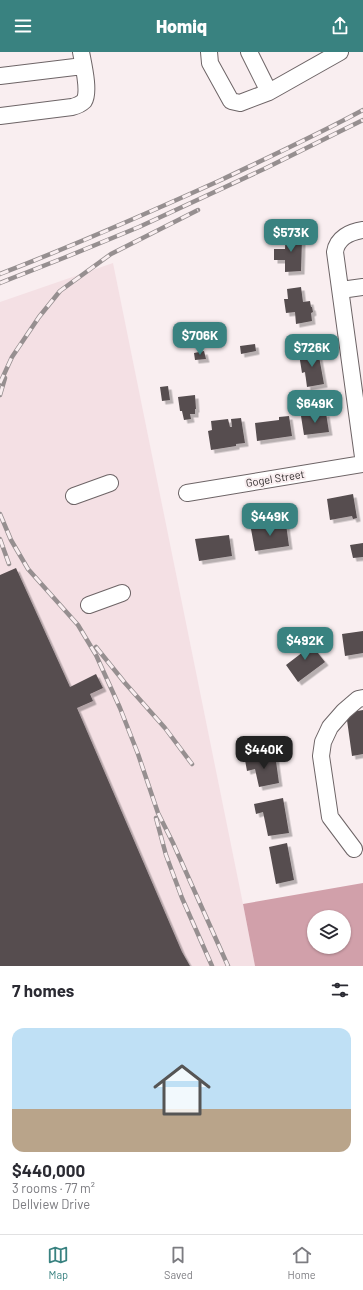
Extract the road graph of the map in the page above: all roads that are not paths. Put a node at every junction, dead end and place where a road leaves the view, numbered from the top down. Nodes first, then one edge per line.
1 (209, 52) edge
2 (249, 52) edge
3 (340, 52) edge
4 (82, 59) edge
5 (0, 76) edge
6 (269, 92) junction
7 (0, 116) edge
8 (363, 230) edge
9 (363, 287) edge
10 (341, 290) junction
11 (363, 457) edge
12 (363, 464) edge
13 (110, 483) dead end
14 (187, 493) dead end
15 (74, 496) dead end
16 (122, 593) dead end
17 (89, 605) dead end
18 (363, 698) edge
19 (354, 849) dead end

1 - 6 street
2 - 6 street
3 - 6 street
4 - 5 street
4 - 7 street
8 - 10 street
9 - 10 street
10 - 11 street
12 - 14 street, Gogel Street
13 - 15 street
16 - 17 street
18 - 19 street

